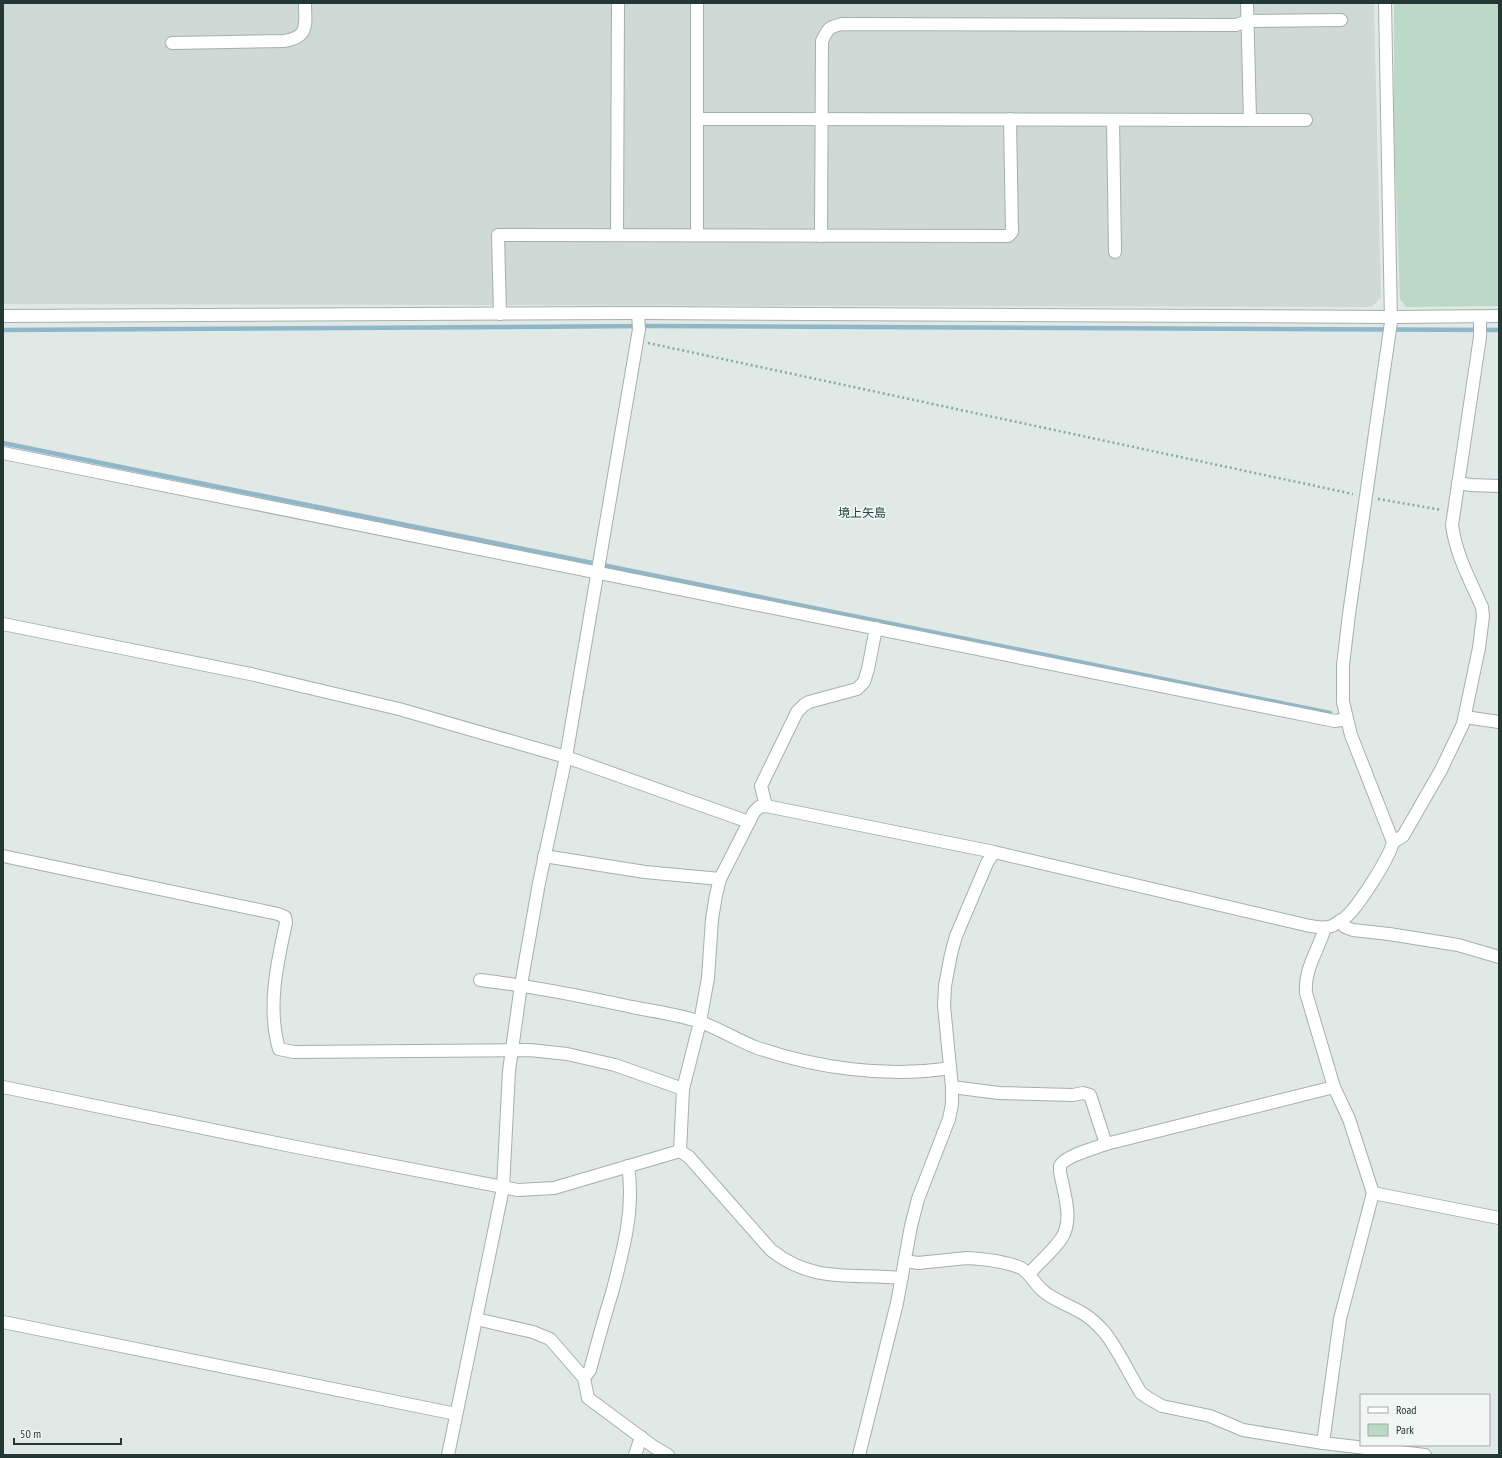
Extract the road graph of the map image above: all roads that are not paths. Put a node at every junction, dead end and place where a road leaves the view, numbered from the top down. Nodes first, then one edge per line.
1 (305, 3) edge
2 (618, 3) edge
3 (697, 3) edge
4 (1247, 3) edge
5 (1385, 3) edge
6 (1341, 20) dead end
7 (1247, 21) junction
8 (172, 43) dead end
9 (698, 119) junction
10 (822, 119) junction
11 (1010, 119) junction
12 (1113, 120) junction
13 (1250, 120) junction
14 (1306, 120) dead end
15 (617, 235) junction
16 (697, 235) junction
17 (821, 236) junction
18 (1115, 252) dead end
19 (500, 314) junction
20 (638, 314) junction
21 (3, 316) edge
22 (1499, 316) edge
23 (1480, 317) junction
24 (1391, 320) junction
25 (3, 453) edge
26 (1458, 483) junction
27 (1499, 486) edge
28 (597, 572) junction
29 (3, 624) edge
30 (876, 628) junction
31 (1465, 717) junction
32 (1347, 720) junction
33 (1499, 722) edge
34 (566, 757) junction
35 (766, 806) junction
36 (749, 822) junction
37 (1393, 842) junction
38 (994, 852) junction
39 (3, 856) edge
40 (544, 856) junction
41 (720, 879) junction
42 (1340, 921) junction
43 (1325, 928) junction
44 (1499, 957) edge
45 (480, 980) dead end
46 (521, 985) junction
47 (700, 1022) junction
48 (512, 1050) junction
49 (950, 1068) junction
50 (3, 1087) edge
51 (952, 1087) junction
52 (1334, 1087) junction
53 (683, 1089) junction
54 (1106, 1144) junction
55 (680, 1151) junction
56 (628, 1166) junction
57 (503, 1188) junction
58 (1373, 1193) junction
59 (1499, 1218) edge
60 (905, 1261) junction
61 (1029, 1274) junction
62 (902, 1278) junction
63 (476, 1319) junction
64 (3, 1322) edge
65 (584, 1378) junction
66 (456, 1414) junction
67 (641, 1437) junction
68 (1323, 1443) junction
69 (448, 1455) edge
70 (635, 1455) edge
71 (668, 1455) edge
72 (859, 1455) edge
73 (1425, 1455) edge

1 - 8 street
2 - 15 street
3 - 9 street
4 - 7 street
5 - 24 street
6 - 7 street
7 - 10 street
7 - 13 street
9 - 10 street
9 - 16 street
10 - 11 street
10 - 17 street
11 - 12 street
11 - 17 street
12 - 13 street
12 - 18 street
13 - 14 street
15 - 16 street
15 - 19 street
16 - 17 street
19 - 20 street
19 - 21 street
20 - 24 street
20 - 28 street
22 - 23 street
23 - 24 street
23 - 26 street
24 - 32 street
25 - 28 street
26 - 27 street
26 - 31 street
28 - 30 street
28 - 34 street
29 - 34 street
30 - 32 street
30 - 35 street
31 - 33 street
31 - 37 street
32 - 37 street
34 - 36 street
34 - 40 street
35 - 36 street
35 - 38 street
36 - 41 street
37 - 42 street
38 - 43 street
38 - 49 street
39 - 48 street
40 - 41 street
40 - 46 street
41 - 47 street
42 - 43 street
42 - 44 street
43 - 52 street
45 - 46 street
46 - 47 street
46 - 48 street
47 - 49 street
47 - 53 street
48 - 53 street
48 - 57 street
49 - 51 street
50 - 57 street
51 - 54 street
51 - 60 street
52 - 54 street
52 - 58 street
53 - 55 street
54 - 61 street
55 - 56 street
55 - 62 street
56 - 57 street
56 - 65 street
57 - 63 street
58 - 59 street
58 - 68 street
60 - 61 street
60 - 62 street
61 - 68 street
62 - 72 street
63 - 65 street
63 - 66 street
64 - 66 street
65 - 67 street
66 - 69 street
67 - 70 street
67 - 71 street
68 - 73 street

